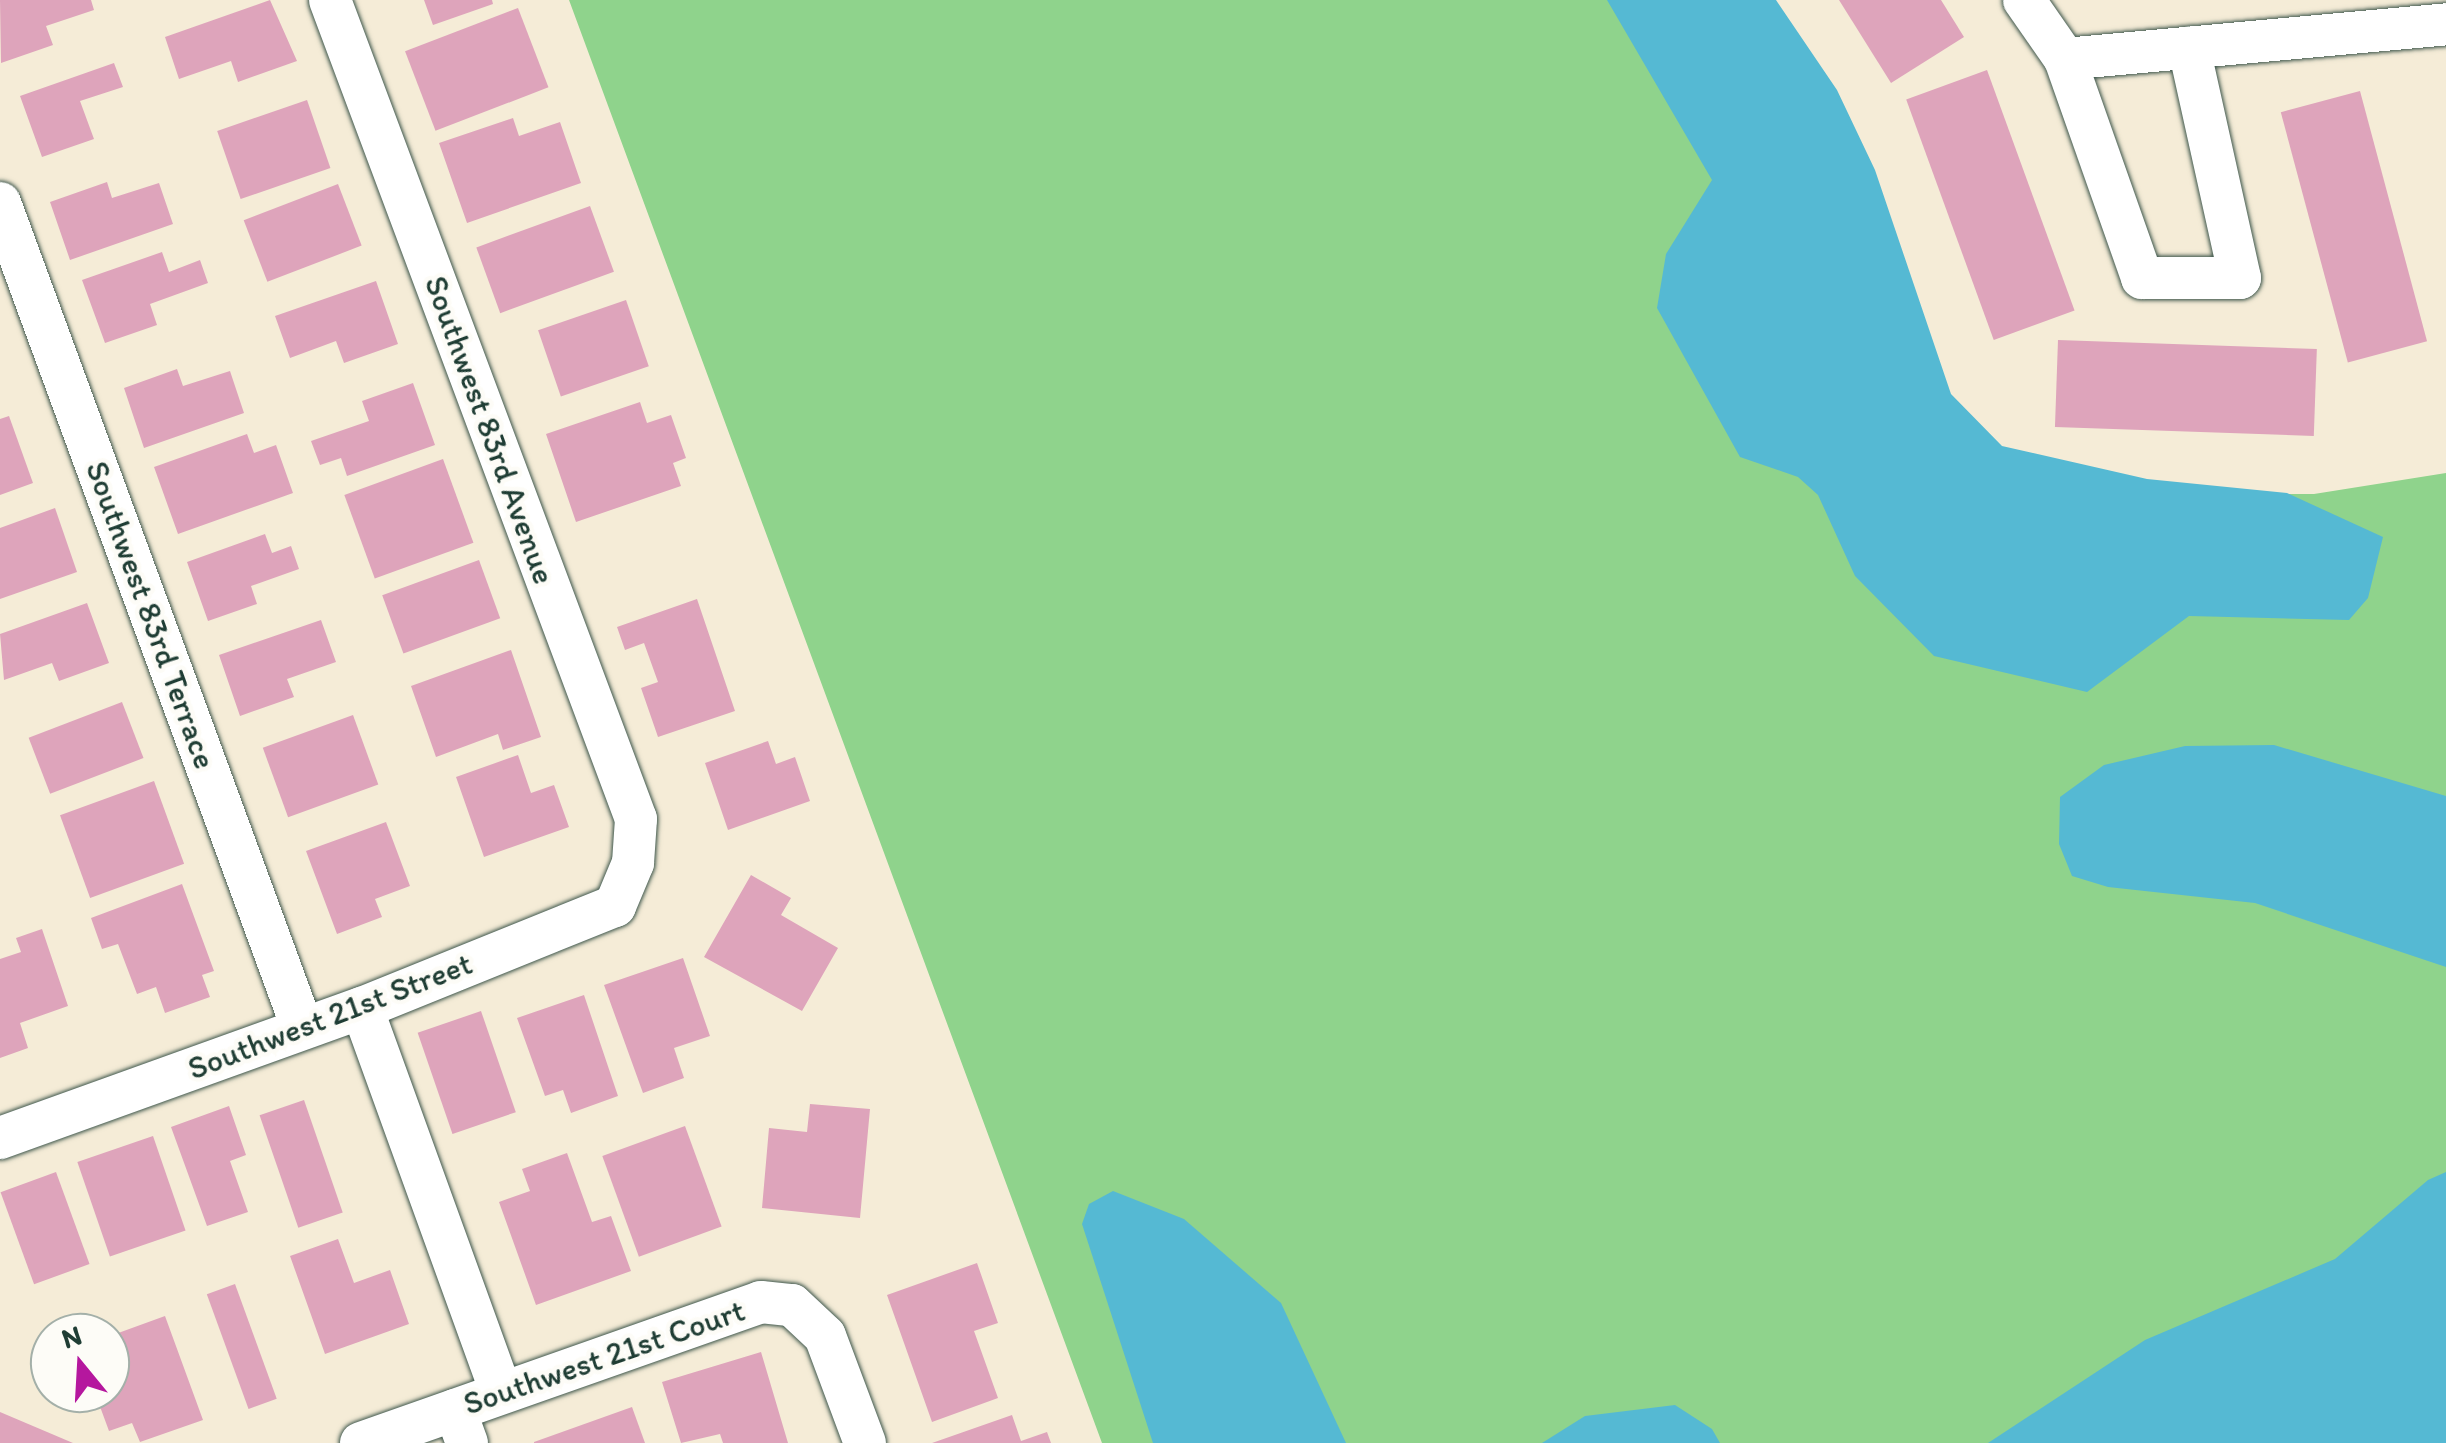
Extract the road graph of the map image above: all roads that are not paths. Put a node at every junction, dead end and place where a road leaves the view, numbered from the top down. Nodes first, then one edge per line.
1 (330, 0) edge
2 (2024, 0) edge
3 (2444, 0) edge
4 (2446, 9) edge
5 (2446, 24) edge
6 (2189, 48) junction
7 (2066, 59) junction
8 (0, 203) edge
9 (633, 863) joint
10 (362, 1008) junction
11 (302, 1028) junction
12 (0, 1138) edge
13 (500, 1390) junction
14 (461, 1426) edge
15 (361, 1443) edge
16 (865, 1443) edge

1 - 9 street, Southwest 83rd Avenue
2 - 7 street
3 - 4 street
5 - 6 street
6 - 7 street
6 - 7 street
8 - 11 street, Southwest 83rd Terrace
9 - 10 street, Southwest 21st Street
10 - 11 street, Southwest 21st Street
10 - 13 street
11 - 12 street, Southwest 21st Street
13 - 14 street, Southwest 21st Court
13 - 16 street, Southwest 21st Court
14 - 15 street, Southwest 21st Court

